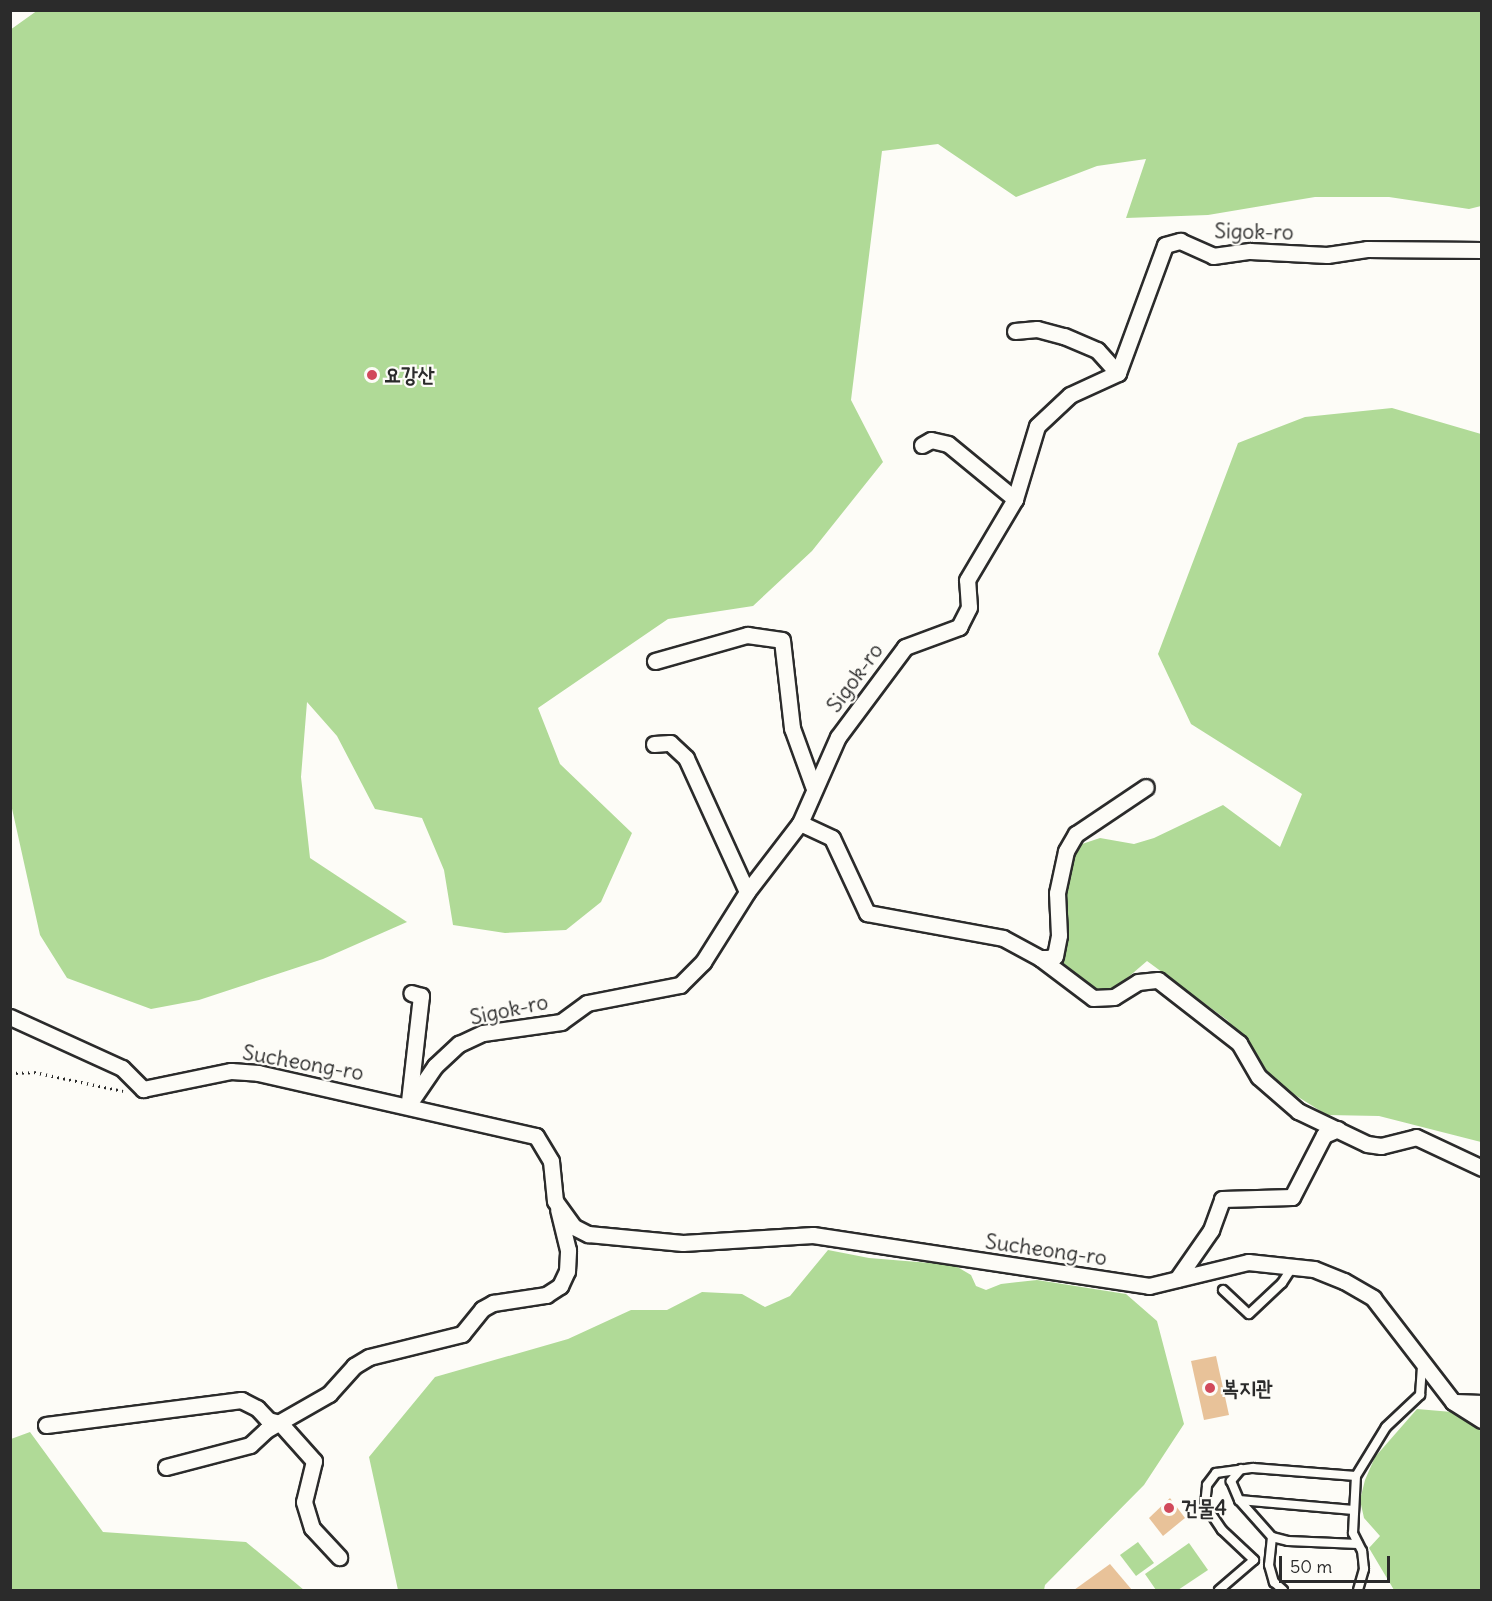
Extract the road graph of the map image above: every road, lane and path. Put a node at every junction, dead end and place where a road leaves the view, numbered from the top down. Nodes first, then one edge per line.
1 (1482, 250) edge
2 (1015, 331) dead end
3 (1118, 373) junction
4 (922, 445) dead end
5 (1015, 499) junction
6 (655, 661) dead end
7 (654, 744) dead end
8 (813, 786) junction
9 (1146, 786) dead end
10 (800, 822) junction
11 (747, 892) junction
12 (1040, 958) junction
13 (411, 993) dead end
14 (10, 1017) edge
15 (10, 1073) edge
16 (144, 1089) junction
17 (409, 1104) junction
18 (1338, 1129) junction
19 (1482, 1168) edge
20 (555, 1201) junction
21 (1293, 1265) junction
22 (1177, 1279) junction
23 (1223, 1290) dead end
24 (1422, 1366) junction
25 (1453, 1402) junction
26 (1482, 1403) edge
27 (1482, 1420) edge
28 (280, 1423) junction
29 (46, 1425) dead end
30 (166, 1467) dead end
31 (1242, 1468) junction
32 (1356, 1476) junction
33 (1239, 1500) junction
34 (1354, 1510) junction
35 (1272, 1537) junction
36 (1358, 1544) junction
37 (339, 1557) dead end
38 (1217, 1590) edge
39 (1283, 1590) edge
40 (1358, 1590) edge

1 - 3 street, Sigok-ro
2 - 3 street
3 - 5 street, Sigok-ro
4 - 5 street
5 - 8 street, Sigok-ro
6 - 8 street
7 - 11 street
8 - 10 street, Sigok-ro
9 - 12 street
10 - 11 street, Sigok-ro
10 - 12 street
11 - 17 street, Sigok-ro
12 - 18 street
13 - 17 street
14 - 16 street
15 - 16 path
16 - 17 street, Sucheong-ro
17 - 20 street, Sucheong-ro
18 - 19 street
18 - 22 street
20 - 22 street, Sucheong-ro
20 - 28 street, Sucheong-ro
21 - 22 street, Sucheong-ro
21 - 23 lane
21 - 24 street, Sucheong-ro
24 - 25 street, Sucheong-ro
24 - 32 lane
25 - 26 street
25 - 27 street, Sucheong-ro
28 - 29 street
28 - 30 street, Sucheong-ro
28 - 37 street
31 - 32 lane
31 - 33 lane
31 - 38 lane
32 - 34 lane
33 - 34 lane
33 - 35 lane
34 - 36 lane
35 - 36 lane
35 - 39 lane
36 - 40 lane

